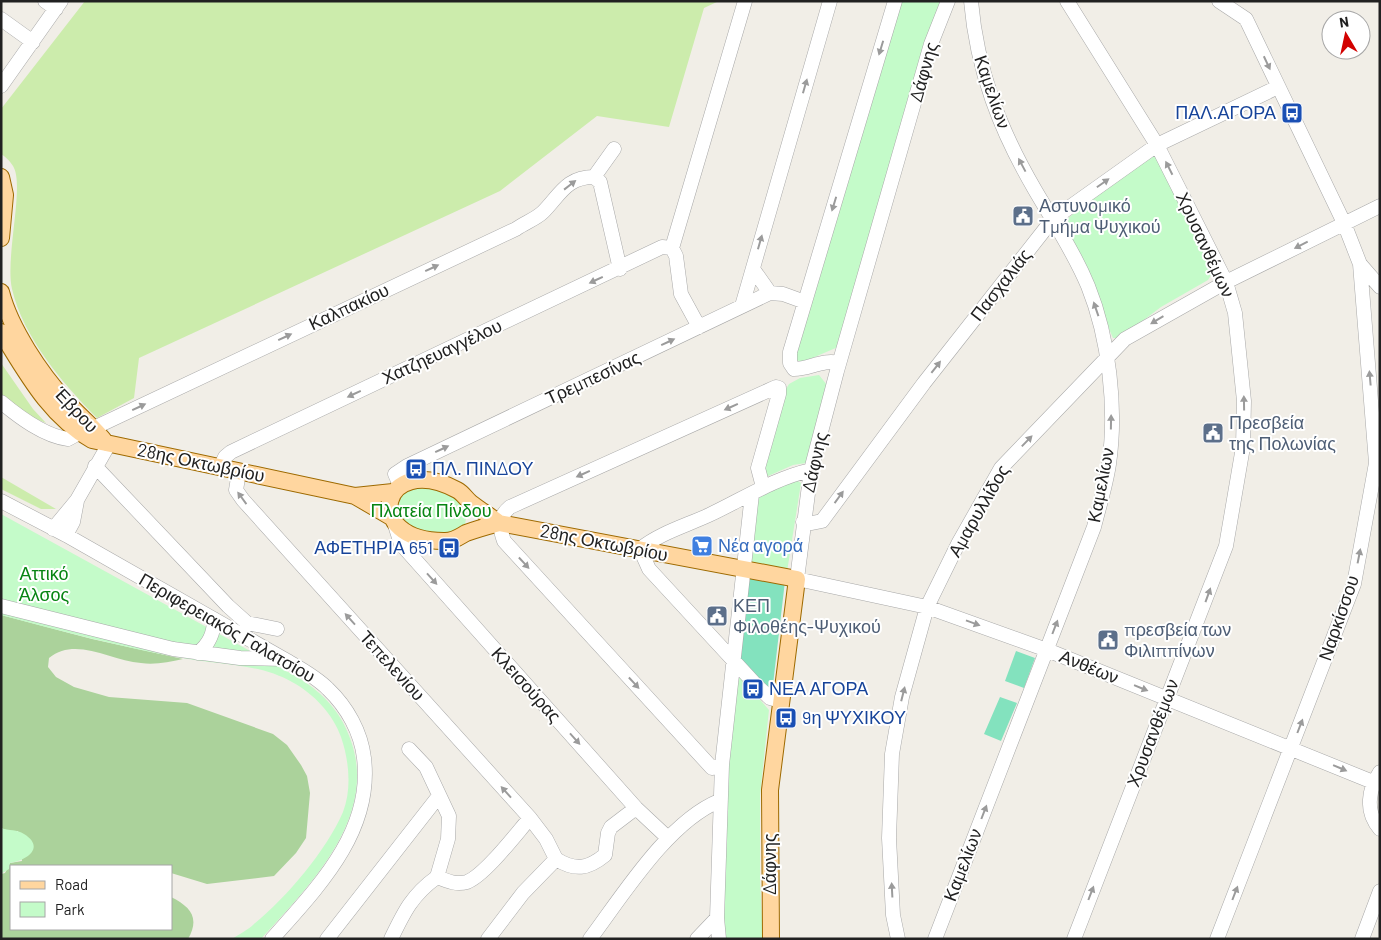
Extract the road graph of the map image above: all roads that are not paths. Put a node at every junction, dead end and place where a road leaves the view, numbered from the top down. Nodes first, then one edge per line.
1 (745, 1) edge
2 (830, 1) edge
3 (895, 1) edge
4 (948, 1) edge
5 (971, 1) edge
6 (1067, 1) edge
7 (1219, 1) edge
8 (54, 4) edge
9 (1, 19) edge
10 (33, 42) junction
11 (5, 71) edge
12 (1, 86) edge
13 (1278, 86) junction
14 (1157, 145) junction
15 (614, 149) dead end
16 (594, 176) junction
17 (1, 177) edge
18 (1380, 206) edge
19 (1053, 219) junction
20 (1344, 223) junction
21 (1, 238) edge
22 (672, 248) junction
23 (1360, 264) junction
24 (620, 269) junction
25 (753, 269) junction
26 (1226, 282) junction
27 (1380, 287) edge
28 (1, 292) edge
29 (770, 294) junction
30 (805, 302) junction
31 (742, 306) junction
32 (698, 327) junction
33 (1, 332) edge
34 (1108, 356) junction
35 (839, 363) junction
36 (1, 402) edge
37 (96, 429) junction
38 (79, 433) junction
39 (106, 446) junction
40 (95, 466) junction
41 (220, 468) junction
42 (811, 470) junction
43 (239, 472) junction
44 (397, 488) junction
45 (757, 491) junction
46 (355, 496) junction
47 (1, 501) edge
48 (469, 501) junction
49 (393, 521) junction
50 (803, 522) junction
51 (499, 523) junction
52 (59, 532) junction
53 (465, 534) junction
54 (640, 549) junction
55 (743, 569) junction
56 (796, 579) junction
57 (1, 606) edge
58 (927, 607) junction
59 (214, 619) junction
60 (277, 629) dead end
61 (1046, 650) junction
62 (198, 653) junction
63 (284, 659) junction
64 (735, 660) junction
65 (1166, 698) junction
66 (781, 701) junction
67 (1292, 747) junction
68 (409, 748) dead end
69 (722, 765) junction
70 (1377, 777) edge
71 (438, 797) junction
72 (719, 801) junction
73 (636, 808) junction
74 (530, 818) junction
75 (1380, 830) edge
76 (668, 838) junction
77 (556, 858) junction
78 (437, 877) junction
79 (1380, 891) edge
80 (717, 918) junction
81 (272, 939) edge
82 (327, 939) edge
83 (391, 939) edge
84 (488, 939) edge
85 (590, 939) edge
86 (697, 939) edge
87 (719, 939) edge
88 (771, 939) edge
89 (898, 939) edge
90 (935, 939) edge
91 (1074, 939) edge
92 (1217, 939) edge
93 (1362, 939) edge

1 - 22 street
25 -> 2 street
3 -> 30 street
4 - 35 street, Δάφνης
19 -> 5 street, Καμελίων
6 - 14 street, Χρυσανθέμων
7 -> 13 street, Ναρκίσσου
8 - 10 street
9 - 10 street
10 - 11 street
11 - 12 street
13 - 14 street, Πασχαλιάς
13 - 20 street, Ναρκίσσου
19 -> 14 street, Πασχαλιάς
26 -> 14 street, Χρυσανθέμων
15 - 16 street
16 - 24 street
37 -> 16 street, Καλπακίου
17 - 21 main road
18 - 20 street, Αμαρυλλίδος
34 -> 19 street, Καμελίων
50 -> 19 street, Πασχαλιάς
20 - 23 street, Ναρκίσσου
20 -> 26 street, Αμαρυλλίδος
22 - 24 street, Χατζηευαγγέλου
22 - 32 street
23 - 27 street
67 -> 23 street, Ναρκίσσου
24 -> 41 street, Χατζηευαγγέλου
25 - 29 street
25 - 31 street
26 -> 34 street, Αμαρυλλίδος
65 -> 26 street, Χρυσανθέμων
28 - 37 main road, Έβρου
29 - 30 street
29 - 31 street, Τρεμπεσίνας
30 - 35 street
31 - 32 street, Τρεμπεσίνας
44 -> 32 street, Τρεμπεσίνας
33 - 38 main road, Έβρου
58 -> 34 street, Αμαρυλλίδος
61 -> 34 street, Καμελίων
35 - 42 street, Δάφνης
36 - 38 street
37 - 39 main road, Έβρου
38 - 39 main road, Έβρου
39 - 40 street
39 - 41 main road, 28ης Οκτωβρίου
40 - 52 street
40 - 60 street
41 - 43 main road, 28ης Οκτωβρίου
42 - 45 street
42 - 50 street, Δάφνης
43 - 46 main road, 28ης Οκτωβρίου
74 -> 43 street, Τεπελενίου
44 - 46 main road, 28ης Οκτωβρίου
44 - 48 main road, 28ης Οκτωβρίου
44 - 49 main road
45 -> 51 street
45 - 54 street
45 - 55 street
46 - 49 main road, 28ης Οκτωβρίου
47 - 52 street, Περιφερειακός Γαλατσίου
48 - 51 main road, 28ης Οκτωβρίου
48 - 53 main road
49 - 53 main road, 28ης Οκτωβρίου
49 -> 73 street, Κλεισούρας
50 - 56 street, Δάφνης
51 - 53 main road, 28ης Οκτωβρίου
51 - 54 main road, 28ης Οκτωβρίου
51 -> 69 street
52 - 59 street, Περιφερειακός Γαλατσίου
54 - 55 main road, 28ης Οκτωβρίου
54 - 64 street
55 - 56 main road, 28ης Οκτωβρίου
55 - 64 street
56 - 58 street, Ανθέων
56 - 66 main road, Δάφνης
57 - 62 street
58 -> 61 street, Ανθέων
89 -> 58 street, Αμαρυλλίδος
59 - 62 street
59 - 63 street, Περιφερειακός Γαλατσίου
61 -> 65 street, Ανθέων
90 -> 61 street, Καμελίων
62 - 63 street
63 - 81 street, Περιφερειακός Γαλατσίου
64 - 66 street
64 - 69 street
65 - 67 street, Ανθέων
91 -> 65 street, Χρυσανθέμων
66 - 88 main road, Δάφνης
67 -> 70 street, Ανθέων
92 -> 67 street, Ναρκίσσου
68 - 71 street
69 - 72 street
70 - 75 street
71 - 78 street
71 - 82 street
72 - 76 street
72 - 80 street
73 - 76 street, Κλεισούρας
73 - 77 street
74 - 77 street, Τεπελενίου
74 - 78 street
76 - 85 street
77 - 84 street
78 - 83 street
79 - 93 street
80 - 86 street
80 - 87 street

